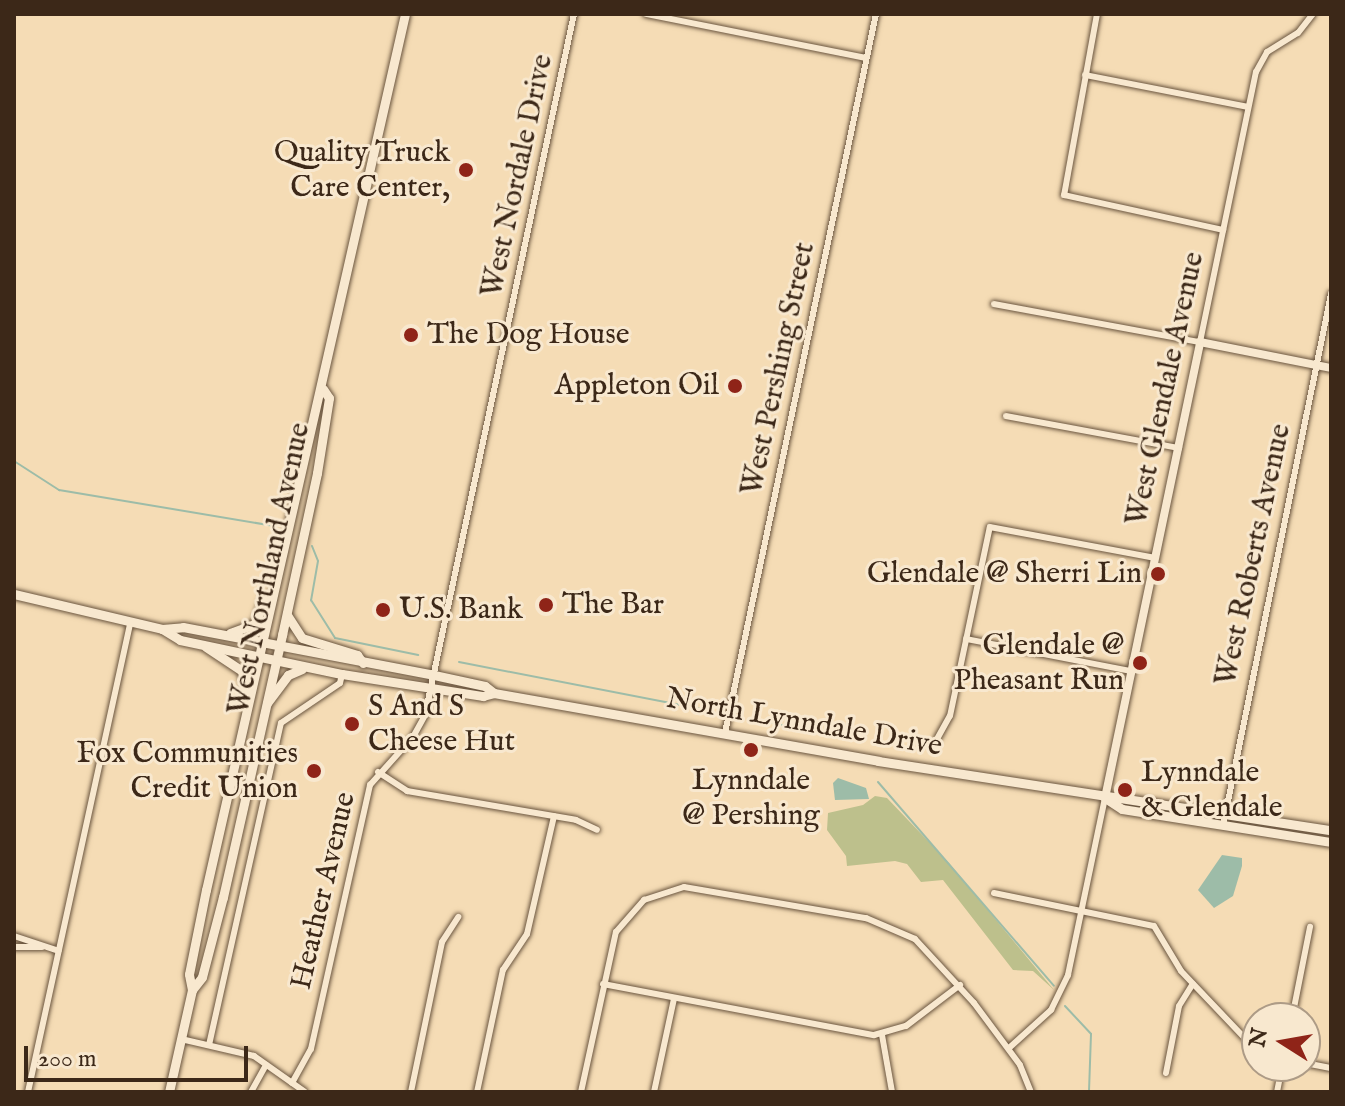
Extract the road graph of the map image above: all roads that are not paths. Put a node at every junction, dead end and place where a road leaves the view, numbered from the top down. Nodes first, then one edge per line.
1 (405, 14) edge
2 (574, 14) edge
3 (646, 14) edge
4 (876, 14) edge
5 (1097, 14) edge
6 (1313, 14) edge
7 (866, 58) junction
8 (1085, 75) junction
9 (1248, 107) junction
10 (1223, 230) junction
11 (1331, 294) edge
12 (994, 304) dead end
13 (1200, 342) junction
14 (1316, 365) junction
15 (1331, 368) edge
16 (323, 389) junction
17 (1006, 416) dead end
18 (1179, 448) junction
19 (281, 553) junction
20 (1155, 558) junction
21 (14, 594) edge
22 (286, 615) junction
23 (131, 621) junction
24 (162, 629) junction
25 (222, 636) junction
26 (966, 639) junction
27 (261, 644) junction
28 (206, 647) junction
29 (279, 648) junction
30 (257, 658) junction
31 (276, 662) junction
32 (363, 663) junction
33 (310, 668) junction
34 (1131, 671) junction
35 (342, 674) junction
36 (434, 675) junction
37 (431, 689) junction
38 (494, 693) junction
39 (267, 703) junction
40 (247, 705) junction
41 (261, 728) junction
42 (279, 731) junction
43 (725, 733) junction
44 (937, 739) dead end
45 (378, 772) junction
46 (1105, 798) junction
47 (1225, 814) junction
48 (554, 816) junction
49 (1223, 826) junction
50 (597, 830) dead end
51 (1331, 830) edge
52 (1331, 842) edge
53 (994, 893) dead end
54 (1083, 908) junction
55 (458, 917) dead end
56 (1310, 927) dead end
57 (14, 936) edge
58 (14, 947) edge
59 (42, 947) junction
60 (59, 951) junction
61 (603, 984) junction
62 (1193, 984) junction
63 (960, 985) junction
64 (192, 990) junction
65 (674, 999) junction
66 (1295, 1002) edge
67 (1241, 1034) edge
68 (882, 1035) junction
69 (181, 1039) junction
70 (209, 1045) junction
71 (1009, 1048) junction
72 (266, 1065) junction
73 (1166, 1073) dead end
74 (292, 1083) junction
75 (28, 1092) edge
76 (169, 1092) edge
77 (251, 1092) edge
78 (305, 1092) edge
79 (411, 1092) edge
80 (477, 1092) edge
81 (581, 1092) edge
82 (654, 1092) edge
83 (892, 1092) edge
84 (1031, 1092) edge

1 - 16 main road, West Northland Avenue
2 - 36 street, West Nordale Drive
3 - 7 street
4 - 7 street, West Pershing Street
5 - 8 street
6 - 9 street, West Glendale Avenue
7 - 43 street, West Pershing Street
8 - 9 street
8 - 10 street
9 - 10 street, West Glendale Avenue
10 - 13 street, West Glendale Avenue
11 - 14 street, West Roberts Avenue
12 - 13 street
13 - 14 street
13 - 18 street, West Glendale Avenue
14 - 15 street
14 - 47 street, West Roberts Avenue
16 - 19 main road, West Northland Avenue
16 - 22 main road, West Northland Avenue
17 - 18 street
18 - 20 street, West Glendale Avenue
19 - 25 main road
19 - 27 main road, West Northland Avenue
20 - 26 street
20 - 34 street, West Glendale Avenue
21 - 23 main road, North Lynndale Drive
22 - 29 main road, West Northland Avenue
22 - 32 main road
23 - 24 main road, North Lynndale Drive
23 - 60 street
24 - 25 main road, North Lynndale Drive
24 - 28 main road, North Lynndale Drive
25 - 27 main road, North Lynndale Drive
26 - 34 street
26 - 44 street
27 - 29 main road, North Lynndale Drive
27 - 30 main road, West Northland Avenue
28 - 30 main road, North Lynndale Drive
28 - 40 main road
29 - 31 main road, West Northland Avenue
29 - 32 main road, North Lynndale Drive
30 - 31 main road, North Lynndale Drive
30 - 40 main road, West Northland Avenue
31 - 33 main road, North Lynndale Drive
31 - 39 main road, West Northland Avenue
32 - 36 main road, North Lynndale Drive
33 - 35 main road, North Lynndale Drive
33 - 39 main road
34 - 46 street, West Glendale Avenue
35 - 37 main road, North Lynndale Drive
35 - 42 street
36 - 37 street, Heather Avenue
36 - 38 main road, North Lynndale Drive
37 - 38 main road, North Lynndale Drive
37 - 45 street, Heather Avenue
38 - 43 main road, North Lynndale Drive
39 - 41 main road, West Northland Avenue
40 - 64 main road, West Northland Avenue
41 - 42 street
41 - 64 main road, West Northland Avenue
42 - 70 street
43 - 46 main road, North Lynndale Drive
45 - 48 street
45 - 74 street, Heather Avenue
46 - 47 main road, North Lynndale Drive
46 - 49 main road, North Lynndale Drive
46 - 54 street
47 - 49 street, West Roberts Avenue
47 - 51 main road, North Lynndale Drive
48 - 50 street
48 - 80 street
49 - 52 main road, North Lynndale Drive
53 - 54 street
54 - 62 street
54 - 71 street
55 - 79 street
56 - 66 street
57 - 59 street
58 - 59 street
59 - 60 street
60 - 75 street
61 - 63 street
61 - 65 street
61 - 81 street
62 - 67 street
62 - 73 street
63 - 68 street
63 - 71 street
64 - 69 main road, West Northland Avenue
65 - 68 street
65 - 82 street
68 - 83 street
69 - 70 street
69 - 76 main road, West Northland Avenue
70 - 72 street
71 - 84 street
72 - 74 street
72 - 77 street
74 - 78 street

